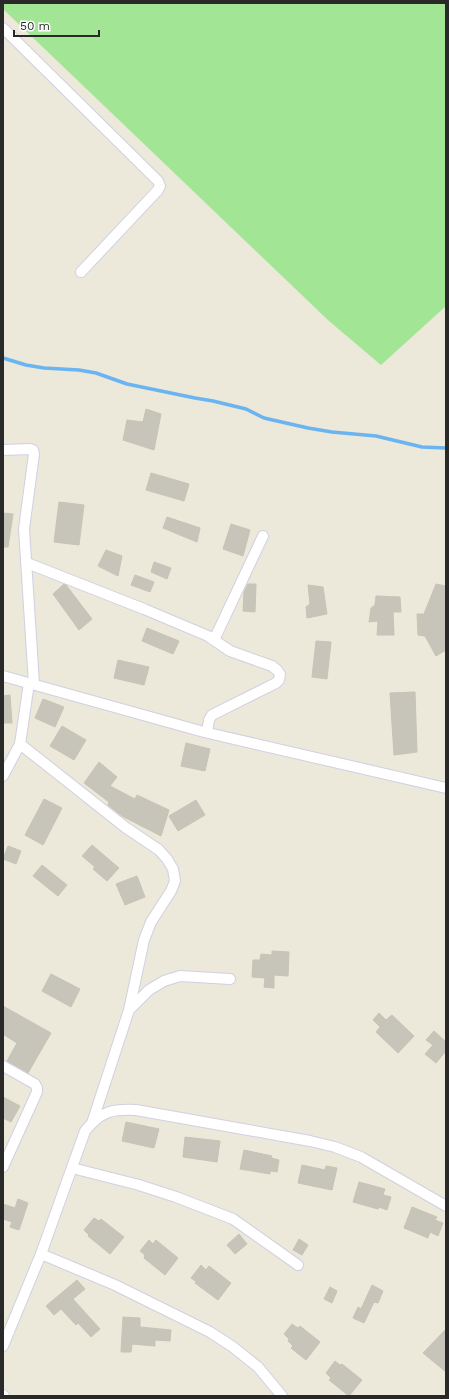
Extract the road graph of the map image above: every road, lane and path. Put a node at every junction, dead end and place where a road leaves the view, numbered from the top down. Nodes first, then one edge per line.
1 (3, 28) edge
2 (81, 272) dead end
3 (3, 450) edge
4 (262, 536) dead end
5 (27, 563) junction
6 (214, 640) junction
7 (3, 676) edge
8 (32, 684) junction
9 (207, 732) junction
10 (20, 744) junction
11 (3, 776) edge
12 (446, 788) edge
13 (230, 979) dead end
14 (129, 1010) junction
15 (3, 1066) edge
16 (93, 1120) junction
17 (3, 1167) edge
18 (72, 1168) junction
19 (446, 1206) edge
20 (41, 1254) junction
21 (298, 1265) dead end
22 (3, 1346) edge
23 (282, 1396) edge

1 - 2 street
3 - 5 street
4 - 6 street
5 - 6 street
5 - 8 street
6 - 9 street
7 - 8 street
8 - 9 street
8 - 10 street
9 - 12 street
10 - 11 street
10 - 14 street
13 - 14 street
14 - 16 street
15 - 17 street
16 - 18 street
16 - 19 street
18 - 20 street
18 - 21 street
20 - 22 street
20 - 23 street

